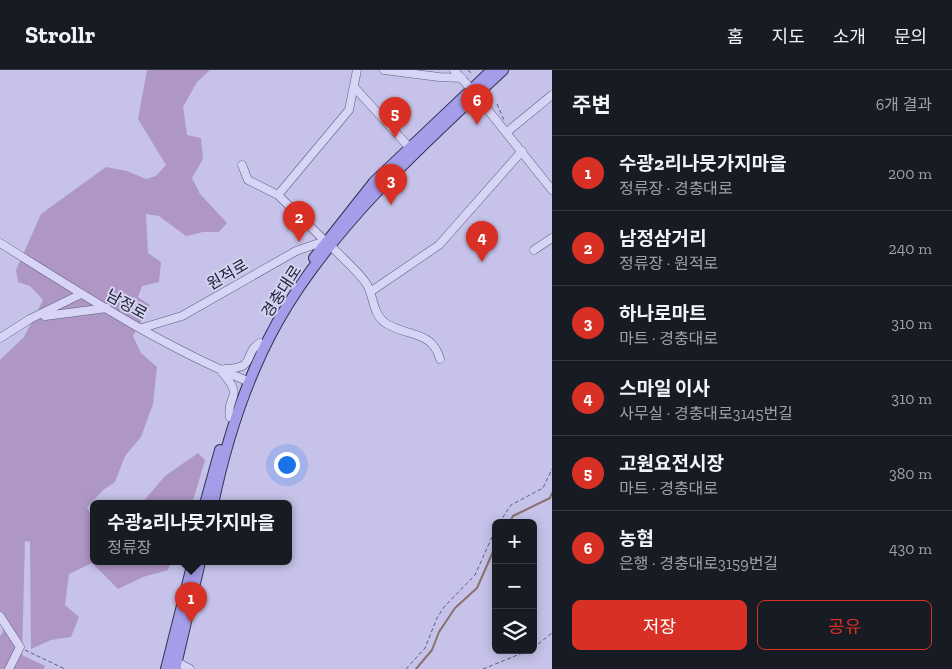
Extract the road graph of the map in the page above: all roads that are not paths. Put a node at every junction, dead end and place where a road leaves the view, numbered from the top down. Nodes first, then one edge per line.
1 (357, 70) edge
2 (384, 70) edge
3 (454, 70) edge
4 (492, 70) edge
5 (503, 70) edge
6 (462, 78) junction
7 (354, 87) junction
8 (474, 92) junction
9 (552, 95) edge
10 (507, 132) junction
11 (409, 147) junction
12 (522, 151) junction
13 (242, 166) dead end
14 (552, 190) edge
15 (278, 194) junction
16 (552, 238) edge
17 (0, 243) edge
18 (328, 244) junction
19 (534, 250) dead end
20 (370, 292) junction
21 (82, 294) junction
22 (107, 308) junction
23 (17, 326) junction
24 (142, 328) junction
25 (0, 338) edge
26 (260, 343) junction
27 (440, 359) dead end
28 (221, 370) junction
29 (247, 381) junction
30 (230, 417) junction
31 (206, 500) edge
32 (214, 500) edge
33 (191, 565) edge
34 (199, 565) edge
35 (0, 616) edge
36 (174, 663) edge
37 (9, 669) edge
38 (159, 669) edge
39 (166, 669) edge
40 (190, 669) edge

1 - 7 street
2 - 6 street
3 - 6 street
4 - 8 main road, 경충대로
5 - 8 main road, 경충대로
6 - 8 street
7 - 11 street
7 - 15 street
8 - 10 street
8 - 11 main road, 경충대로
8 - 18 main road, 경충대로
9 - 10 street
10 - 12 street
11 - 18 main road, 경충대로
12 - 14 street
12 - 20 street
13 - 15 street
15 - 18 street
16 - 19 street
17 - 21 street, 남정로
18 - 20 street
18 - 24 street, 원적로
18 - 26 main road, 경충대로
18 - 29 main road, 경충대로
20 - 27 street
21 - 22 street, 남정로
21 - 23 street
22 - 23 street
22 - 24 street, 남정로
23 - 25 street
24 - 28 street, 남정로
26 - 28 street
26 - 29 main road, 경충대로
28 - 29 street, 남정로
28 - 30 street
29 - 30 main road, 경충대로
29 - 32 main road, 경충대로
30 - 31 main road, 경충대로
33 - 36 main road
34 - 36 main road
35 - 37 street
36 - 38 street
36 - 39 main road
36 - 40 street

